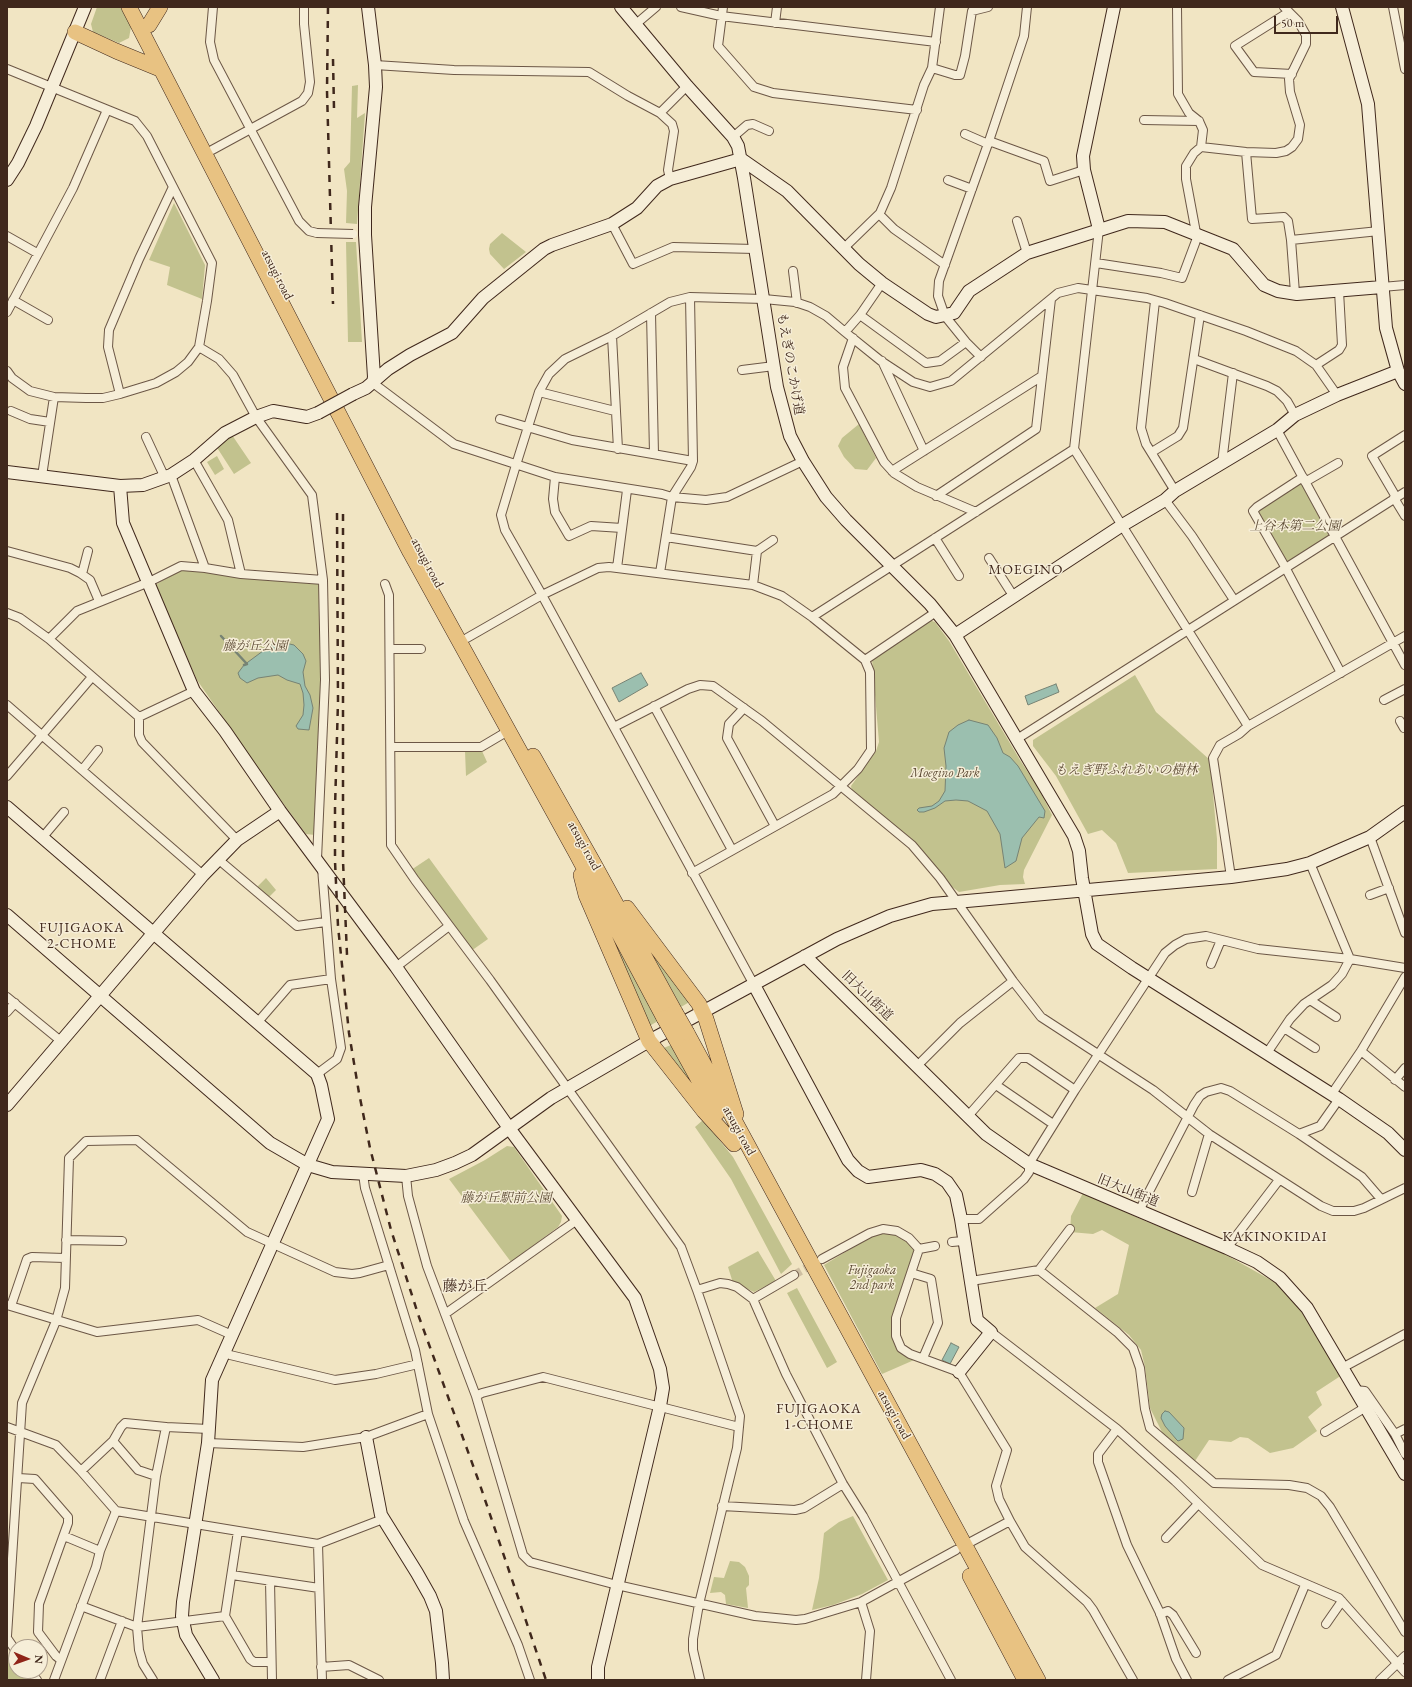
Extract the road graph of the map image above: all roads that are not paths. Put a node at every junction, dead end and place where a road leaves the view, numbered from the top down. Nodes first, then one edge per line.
1 (85, 7) edge
2 (129, 7) edge
3 (140, 7) edge
4 (160, 7) edge
5 (213, 7) edge
6 (304, 7) edge
7 (368, 7) edge
8 (621, 7) edge
9 (656, 7) edge
10 (681, 7) edge
11 (723, 7) edge
12 (777, 7) edge
13 (940, 7) edge
14 (988, 7) edge
15 (1027, 7) edge
16 (1114, 7) edge
17 (1177, 7) edge
18 (1342, 7) edge
19 (1393, 7) edge
20 (1286, 10) edge
21 (721, 16) junction
22 (775, 23) junction
23 (636, 24) junction
24 (143, 25) junction
25 (75, 32) junction
26 (936, 42) junction
27 (116, 51) junction
28 (375, 66) junction
29 (160, 68) junction
30 (932, 68) junction
31 (1405, 69) edge
32 (8, 72) edge
33 (1292, 74) junction
34 (687, 86) junction
35 (52, 87) junction
36 (107, 110) junction
37 (917, 110) junction
38 (660, 113) junction
39 (1144, 120) dead end
40 (1199, 121) junction
41 (766, 127) dead end
42 (251, 128) junction
43 (965, 134) dead end
44 (733, 138) junction
45 (989, 142) junction
46 (1201, 147) junction
47 (212, 150) junction
48 (1246, 152) junction
49 (741, 159) junction
50 (1084, 170) junction
51 (670, 179) junction
52 (7, 180) edge
53 (948, 180) dead end
54 (173, 187) junction
55 (972, 189) junction
56 (879, 214) junction
57 (1018, 221) dead end
58 (612, 224) junction
59 (1099, 229) junction
60 (1379, 231) junction
61 (359, 234) junction
62 (1196, 234) junction
63 (7, 236) edge
64 (1291, 240) junction
65 (755, 248) junction
66 (844, 248) junction
67 (1027, 252) junction
68 (37, 253) junction
69 (1096, 262) junction
70 (945, 265) junction
71 (793, 271) dead end
72 (882, 283) junction
73 (1405, 285) edge
74 (1382, 287) junction
75 (1093, 290) junction
76 (1339, 291) junction
77 (1295, 293) junction
78 (690, 297) junction
79 (764, 299) junction
80 (1051, 299) junction
81 (13, 300) junction
82 (1155, 301) junction
83 (797, 303) junction
84 (7, 312) edge
85 (651, 313) junction
86 (860, 315) junction
87 (945, 316) junction
88 (1200, 316) junction
89 (48, 320) dead end
90 (845, 332) junction
91 (612, 336) junction
92 (853, 338) junction
93 (966, 342) junction
94 (199, 347) junction
95 (981, 357) junction
96 (1194, 359) junction
97 (881, 361) junction
98 (1316, 365) junction
99 (1400, 365) edge
100 (774, 366) junction
101 (742, 370) dead end
102 (1233, 373) junction
103 (1042, 376) junction
104 (8, 377) edge
105 (373, 383) junction
106 (1405, 384) edge
107 (539, 392) junction
108 (120, 394) junction
109 (1337, 396) junction
110 (54, 397) junction
111 (11, 411) dead end
112 (615, 411) junction
113 (1295, 415) junction
114 (256, 417) junction
115 (500, 419) dead end
116 (50, 422) junction
117 (528, 428) junction
118 (1277, 430) junction
119 (1405, 436) edge
120 (146, 437) dead end
121 (618, 449) junction
122 (1074, 450) junction
123 (924, 451) junction
124 (1152, 452) junction
125 (654, 454) junction
126 (194, 460) junction
127 (693, 461) junction
128 (803, 461) junction
129 (1222, 463) junction
130 (1338, 464) dead end
131 (516, 465) junction
132 (892, 471) junction
133 (7, 472) edge
134 (42, 476) junction
135 (168, 476) junction
136 (555, 477) junction
137 (1304, 480) junction
138 (120, 486) junction
139 (627, 490) junction
140 (1175, 491) junction
141 (1405, 492) edge
142 (936, 496) junction
143 (1395, 497) junction
144 (672, 498) junction
145 (1165, 500) junction
146 (976, 512) junction
147 (1405, 516) edge
148 (1121, 526) junction
149 (622, 528) junction
150 (666, 537) junction
151 (1335, 537) junction
152 (935, 538) junction
153 (772, 540) dead end
154 (7, 551) edge
155 (88, 551) dead end
156 (757, 551) junction
157 (989, 558) dead end
158 (891, 566) junction
159 (205, 568) junction
160 (617, 568) junction
161 (1285, 568) junction
162 (660, 573) junction
163 (82, 574) junction
164 (241, 574) junction
165 (959, 576) dead end
166 (323, 580) junction
167 (149, 582) junction
168 (385, 584) dead end
169 (753, 585) junction
170 (542, 595) junction
171 (1014, 597) junction
172 (1234, 600) junction
173 (99, 601) junction
174 (936, 612) junction
175 (7, 613) edge
176 (812, 617) junction
177 (1189, 630) junction
178 (955, 635) junction
179 (1405, 636) edge
180 (467, 638) junction
181 (49, 639) junction
182 (1392, 642) junction
183 (390, 649) junction
184 (421, 649) dead end
185 (865, 660) junction
186 (1405, 665) edge
187 (1341, 672) junction
188 (92, 677) junction
189 (1405, 689) edge
190 (194, 691) junction
191 (1384, 700) dead end
192 (7, 705) edge
193 (654, 706) junction
194 (744, 708) junction
195 (139, 717) junction
196 (1248, 726) junction
197 (614, 727) junction
198 (508, 731) junction
199 (42, 735) junction
200 (1017, 739) junction
201 (391, 747) junction
202 (98, 750) dead end
203 (82, 770) junction
204 (7, 776) edge
205 (840, 786) junction
206 (7, 807) edge
207 (280, 811) junction
208 (64, 812) dead end
209 (1405, 812) edge
210 (775, 826) junction
211 (1370, 837) junction
212 (42, 838) junction
213 (237, 840) junction
214 (732, 850) junction
215 (576, 853) junction
216 (219, 860) junction
217 (319, 863) junction
218 (1310, 863) junction
219 (594, 864) junction
220 (692, 873) junction
221 (203, 875) junction
222 (1232, 877) junction
223 (1389, 888) junction
224 (1085, 890) junction
225 (1370, 895) dead end
226 (956, 902) junction
227 (7, 915) edge
228 (326, 922) junction
229 (449, 926) junction
230 (154, 934) junction
231 (1405, 934) edge
232 (1221, 940) junction
233 (805, 956) junction
234 (1350, 959) junction
235 (1211, 964) dead end
236 (396, 967) junction
237 (1405, 968) edge
238 (1405, 977) edge
239 (1148, 978) junction
240 (331, 979) junction
241 (1013, 981) junction
242 (753, 983) junction
243 (7, 997) edge
244 (100, 997) junction
245 (1310, 1000) junction
246 (15, 1003) junction
247 (702, 1011) junction
248 (7, 1012) edge
249 (670, 1015) junction
250 (1336, 1017) dead end
251 (258, 1023) junction
252 (1284, 1028) junction
253 (649, 1041) junction
254 (62, 1042) junction
255 (1315, 1048) dead end
256 (1361, 1051) junction
257 (1267, 1053) junction
258 (1098, 1054) junction
259 (918, 1065) junction
260 (1405, 1068) edge
261 (317, 1074) junction
262 (1396, 1080) junction
263 (996, 1085) junction
264 (1405, 1087) edge
265 (566, 1089) junction
266 (1075, 1090) junction
267 (1335, 1097) junction
268 (7, 1105) edge
269 (968, 1116) junction
270 (1187, 1118) junction
271 (1053, 1124) junction
272 (509, 1128) junction
273 (1209, 1134) junction
274 (1299, 1134) junction
275 (738, 1139) junction
276 (1403, 1144) edge
277 (1029, 1164) junction
278 (308, 1165) junction
279 (363, 1174) junction
280 (406, 1176) junction
281 (1279, 1180) junction
282 (1405, 1188) edge
283 (1192, 1192) dead end
284 (1381, 1199) junction
285 (1139, 1211) junction
286 (961, 1219) junction
287 (577, 1220) junction
288 (1070, 1229) dead end
289 (66, 1240) junction
290 (122, 1241) dead end
291 (272, 1244) junction
292 (935, 1246) dead end
293 (1227, 1248) junction
294 (919, 1249) junction
295 (65, 1258) junction
296 (822, 1259) tunnel mouth
297 (389, 1265) junction
298 (1039, 1270) junction
299 (911, 1273) junction
300 (794, 1275) tunnel mouth
301 (971, 1281) junction
302 (697, 1290) junction
303 (753, 1299) junction
304 (9, 1305) edge
305 (445, 1314) junction
306 (56, 1321) junction
307 (991, 1332) junction
308 (1405, 1334) edge
309 (232, 1335) junction
310 (224, 1352) junction
311 (924, 1358) junction
312 (418, 1364) junction
313 (1342, 1368) junction
314 (959, 1372) junction
315 (1355, 1390) junction
316 (476, 1396) junction
317 (660, 1406) junction
318 (1366, 1408) junction
319 (428, 1414) junction
320 (739, 1426) junction
321 (7, 1427) edge
322 (166, 1428) junction
323 (209, 1429) junction
324 (1117, 1429) junction
325 (1405, 1429) edge
326 (20, 1431) junction
327 (1331, 1431) dead end
328 (1395, 1434) junction
329 (366, 1437) junction
330 (112, 1441) junction
331 (208, 1443) junction
332 (1405, 1454) edge
333 (81, 1471) junction
334 (1405, 1474) edge
335 (156, 1476) junction
336 (18, 1478) junction
337 (843, 1484) junction
338 (1198, 1504) junction
339 (722, 1506) junction
340 (116, 1511) junction
341 (151, 1517) junction
342 (382, 1519) junction
343 (1010, 1521) junction
344 (195, 1524) junction
345 (238, 1530) junction
346 (1168, 1533) dead end
347 (64, 1536) junction
348 (318, 1544) junction
349 (961, 1547) junction
350 (100, 1551) junction
351 (232, 1575) junction
352 (270, 1581) junction
353 (898, 1582) junction
354 (617, 1585) junction
355 (1305, 1585) junction
356 (318, 1588) junction
357 (982, 1599) junction
358 (1342, 1601) junction
359 (862, 1602) junction
360 (699, 1604) junction
361 (81, 1606) junction
362 (1160, 1614) junction
363 (225, 1616) junction
364 (122, 1621) junction
365 (182, 1621) junction
366 (1326, 1624) dead end
367 (137, 1627) junction
368 (1405, 1632) edge
369 (7, 1637) edge
370 (1196, 1653) dead end
371 (1405, 1656) edge
372 (61, 1660) junction
373 (271, 1662) junction
374 (1397, 1663) junction
375 (321, 1667) junction
376 (1405, 1672) edge
377 (54, 1680) edge
378 (100, 1680) edge
379 (153, 1680) edge
380 (213, 1680) edge
381 (272, 1680) edge
382 (322, 1680) edge
383 (379, 1680) edge
384 (443, 1680) edge
385 (530, 1680) edge
386 (598, 1680) edge
387 (700, 1680) edge
388 (866, 1680) edge
389 (951, 1680) edge
390 (1018, 1680) edge
391 (1024, 1680) edge
392 (1038, 1680) edge
393 (1132, 1680) edge
394 (1187, 1680) edge
395 (1228, 1680) edge
396 (1380, 1680) edge

1 - 25 street
2 - 24 highway, atsugi road
3 - 24 highway, atsugi road
4 - 24 highway
5 - 42 street
6 - 42 street
7 - 28 street
8 - 23 street, もえぎのこかげ道
9 - 23 street
10 - 21 street
11 - 21 street
12 - 22 street
13 - 26 street
14 - 30 street
15 - 45 street
16 - 50 street
17 - 40 street
18 - 60 street
19 - 31 street
20 - 33 street
20 - 33 street
21 - 22 street
21 - 37 street
22 - 26 street
23 - 34 street, もえぎのこかげ道
24 - 27 highway
24 - 29 highway, atsugi road
24 - 47 highway, atsugi road
25 - 27 highway
25 - 35 street
26 - 30 street
27 - 29 highway
28 - 38 street
28 - 61 street
29 - 198 highway, atsugi road
30 - 37 street
32 - 35 street
33 - 48 street
34 - 38 street
34 - 44 street, もえぎのこかげ道
35 - 36 street
35 - 52 street
36 - 54 street
36 - 68 street
37 - 56 street
38 - 51 street
39 - 40 street
40 - 46 street
41 - 44 street
42 - 47 street
42 - 61 street, bridge
43 - 45 street
44 - 49 street, もえぎのこかげ道
45 - 50 street
45 - 55 street
46 - 48 street
46 - 62 street
47 - 180 highway, atsugi road
48 - 64 street
49 - 51 street
49 - 65 street, もえぎのこかげ道
49 - 66 street
50 - 59 street
51 - 58 street
53 - 55 street
54 - 94 street
54 - 108 street
55 - 70 street
56 - 66 street
56 - 70 street
57 - 67 street
58 - 65 street
58 - 105 street
59 - 62 street
59 - 67 street
59 - 69 street
60 - 64 street
60 - 74 street
61 - 105 street
62 - 69 street
62 - 77 street
63 - 68 street
64 - 77 street
65 - 79 street, もえぎのこかげ道
66 - 72 street
67 - 87 street
68 - 81 street
69 - 75 street
70 - 87 street
71 - 83 street
72 - 86 street
72 - 87 street
73 - 74 street
74 - 76 street
74 - 99 street
75 - 80 street
75 - 82 street
75 - 122 street
76 - 77 street
76 - 98 street
78 - 79 street
78 - 85 street
78 - 127 street
79 - 83 street
79 - 100 street, もえぎのこかげ道
80 - 95 street
80 - 103 street
81 - 84 street
81 - 89 street
82 - 88 street
82 - 124 street
83 - 90 street
85 - 91 street
85 - 125 street
86 - 90 street
86 - 93 street
87 - 93 street
88 - 96 street
88 - 98 street
90 - 92 street
91 - 107 street
91 - 112 street
92 - 97 street
92 - 132 street
93 - 95 street
94 - 108 street
94 - 114 street
95 - 97 street
96 - 102 street
96 - 124 street
97 - 123 street
98 - 109 street
99 - 106 street
99 - 109 street
100 - 101 street
100 - 128 street, もえぎのこかげ道
102 - 113 street
102 - 129 street
103 - 123 street
103 - 142 street
104 - 110 street
105 - 114 street, bridge
105 - 131 street
107 - 112 street
107 - 117 street
108 - 110 street
109 - 113 street
110 - 116 street
111 - 116 street
112 - 121 street
113 - 118 street
114 - 126 street
114 - 166 street
115 - 117 street
116 - 134 street
117 - 121 street
117 - 131 street
118 - 129 street
118 - 137 street
119 - 143 street
120 - 135 street
121 - 125 street
122 - 146 street
122 - 148 street
123 - 132 street
124 - 140 street
125 - 127 street
126 - 135 street
126 - 164 street
127 - 144 street
128 - 144 street
128 - 158 street, もえぎのこかげ道
129 - 140 street
130 - 137 street
131 - 136 street
131 - 170 street
132 - 142 street
133 - 134 street
134 - 138 street
135 - 138 street
135 - 159 street
136 - 139 street
136 - 149 street
137 - 151 street
137 - 161 street
138 - 167 street
139 - 144 street
139 - 149 street
140 - 145 street
141 - 143 street
142 - 146 street
143 - 147 street
143 - 151 street
144 - 150 street
145 - 148 street
145 - 172 street
146 - 152 street
148 - 171 street
148 - 177 street
149 - 160 street
150 - 156 street
150 - 162 street
151 - 161 street
151 - 182 street
152 - 158 street
152 - 165 street
153 - 156 street
154 - 163 street
155 - 163 street
156 - 169 street
157 - 171 street
158 - 174 street, もえぎのこかげ道
158 - 176 street
159 - 164 street
159 - 167 street
160 - 162 street
160 - 170 street
161 - 172 street
161 - 187 street
162 - 169 street
163 - 173 street
164 - 166 street
166 - 217 street
167 - 173 street
167 - 190 street
168 - 183 street
169 - 176 street
170 - 180 street
170 - 197 street
171 - 178 street
172 - 177 street
173 - 181 street
174 - 178 street, もえぎのこかげ道
174 - 185 street
175 - 181 street
176 - 185 street
177 - 196 street
177 - 200 street
178 - 200 street, もえぎのこかげ道
179 - 182 street
180 - 219 highway, atsugi road
181 - 188 street
182 - 186 street
182 - 187 street
183 - 184 street
183 - 201 street
185 - 205 street
187 - 196 street
188 - 195 street
188 - 199 street
189 - 191 street
190 - 195 street
190 - 207 street
192 - 199 street
193 - 194 street
193 - 197 street
193 - 214 street
194 - 205 street
194 - 210 street
195 - 213 street
196 - 222 street
197 - 220 street
198 - 201 street
198 - 215 highway, atsugi road
199 - 203 street
199 - 204 street
200 - 224 street, もえぎのこかげ道
201 - 229 street
202 - 203 street
203 - 221 street
205 - 210 street
205 - 226 street
206 - 212 street
207 - 213 street
207 - 217 street
208 - 212 street
209 - 211 street
210 - 214 street
211 - 218 street
211 - 223 street
212 - 230 street
213 - 216 street
214 - 220 street
215 - 249 highway, atsugi road
215 - 253 highway
216 - 221 street
216 - 228 street
217 - 228 street
217 - 236 street
218 - 222 street
218 - 234 street
219 - 247 highway
219 - 249 highway, atsugi road
220 - 242 street
221 - 230 street
222 - 224 street
223 - 225 street
223 - 231 street
224 - 226 street
224 - 239 street, もえぎのこかげ道
226 - 233 street
226 - 241 street
227 - 244 street
228 - 240 street
229 - 236 street
229 - 265 street
230 - 244 street
230 - 251 street
232 - 234 street
232 - 235 street
232 - 239 street
233 - 242 street
233 - 259 street, 旧大山街道
234 - 237 street
234 - 245 street
236 - 272 street
238 - 256 street
239 - 257 street, もえぎのこかげ道
239 - 258 street
240 - 251 street
240 - 261 street
241 - 258 street
241 - 259 street
242 - 247 street
242 - 286 street
243 - 246 street
244 - 254 street
244 - 278 street
245 - 250 street
245 - 252 street
246 - 248 street
246 - 254 street
247 - 253 street
247 - 275 highway
249 - 275 highway, atsugi road, bridge
251 - 261 street
252 - 255 street
252 - 257 street
253 - 265 street
253 - 275 highway
254 - 268 street
256 - 262 street
256 - 267 street
257 - 267 street, もえぎのこかげ道
258 - 266 street
258 - 270 street
259 - 269 street, 旧大山街道
260 - 262 street
261 - 278 street
262 - 264 street
263 - 266 street
263 - 269 street
263 - 271 street
265 - 272 street
265 - 302 street
266 - 271 street
267 - 274 street
267 - 276 street, もえぎのこかげ道
269 - 277 street, 旧大山街道
270 - 273 street
270 - 274 street
270 - 285 street
271 - 277 street
272 - 280 street
272 - 287 street
273 - 281 street
273 - 283 street
274 - 284 street
275 - 349 highway, atsugi road
277 - 285 street, 旧大山街道
277 - 286 street
278 - 279 street
278 - 291 street
279 - 280 street
279 - 297 street
280 - 305 street
281 - 284 street
281 - 293 street
282 - 284 street
285 - 293 street, 旧大山街道
286 - 301 street
287 - 305 street
287 - 317 street
288 - 298 street
289 - 290 street
289 - 291 street
289 - 295 street
291 - 297 street
291 - 309 street
292 - 294 street
293 - 313 street, 旧大山街道
294 - 296 street
294 - 299 street
295 - 304 street
295 - 306 street
297 - 312 street
298 - 301 street
298 - 368 street
299 - 311 street
299 - 311 street
300 - 303 street
301 - 307 street
302 - 303 street
302 - 320 street
303 - 337 street
304 - 306 street
305 - 316 street
306 - 309 street
306 - 326 street
307 - 314 street
307 - 324 street
308 - 313 street
309 - 310 street
310 - 312 street
310 - 323 street
311 - 314 street
312 - 319 street
313 - 315 street, 旧大山街道
314 - 343 street
315 - 318 street, 旧大山街道
315 - 328 street
316 - 317 street
316 - 354 street
317 - 320 street
317 - 354 street
318 - 327 street
318 - 334 street, 旧大山街道
319 - 329 street
319 - 385 street
320 - 339 street
321 - 326 street
322 - 323 street
322 - 330 street
322 - 335 street
323 - 331 street
324 - 338 street
324 - 362 street
325 - 328 street
326 - 333 street
326 - 336 street
328 - 332 street
329 - 331 street
329 - 342 street
330 - 333 street
330 - 335 street
331 - 344 street
333 - 340 street
335 - 341 street
336 - 347 street
336 - 369 street
337 - 339 street
337 - 353 street
338 - 346 street
338 - 355 street
339 - 360 street
340 - 341 street
340 - 350 street
341 - 344 street
341 - 367 street
342 - 348 street
342 - 384 street
343 - 349 street
343 - 393 street
344 - 345 street
344 - 365 street
345 - 348 street
345 - 351 street
347 - 350 street
347 - 372 street
348 - 356 street
349 - 353 street
349 - 357 highway, atsugi road
349 - 392 highway, atsugi road
350 - 361 street
351 - 352 street
351 - 363 street
352 - 356 street
352 - 373 street
353 - 359 street
353 - 389 street
354 - 360 street
354 - 386 street
355 - 358 street
355 - 395 street
356 - 375 street
357 - 390 highway
357 - 391 highway, atsugi road
358 - 366 street
358 - 374 street
359 - 360 street
359 - 388 street
360 - 387 street
361 - 364 street
361 - 372 street
362 - 370 street
362 - 394 street
363 - 365 street
363 - 373 street
364 - 367 street
364 - 378 street
365 - 367 street
365 - 380 street
367 - 379 street
371 - 374 street
372 - 377 street
373 - 381 street
374 - 376 street
374 - 396 street
375 - 382 street
375 - 383 street

